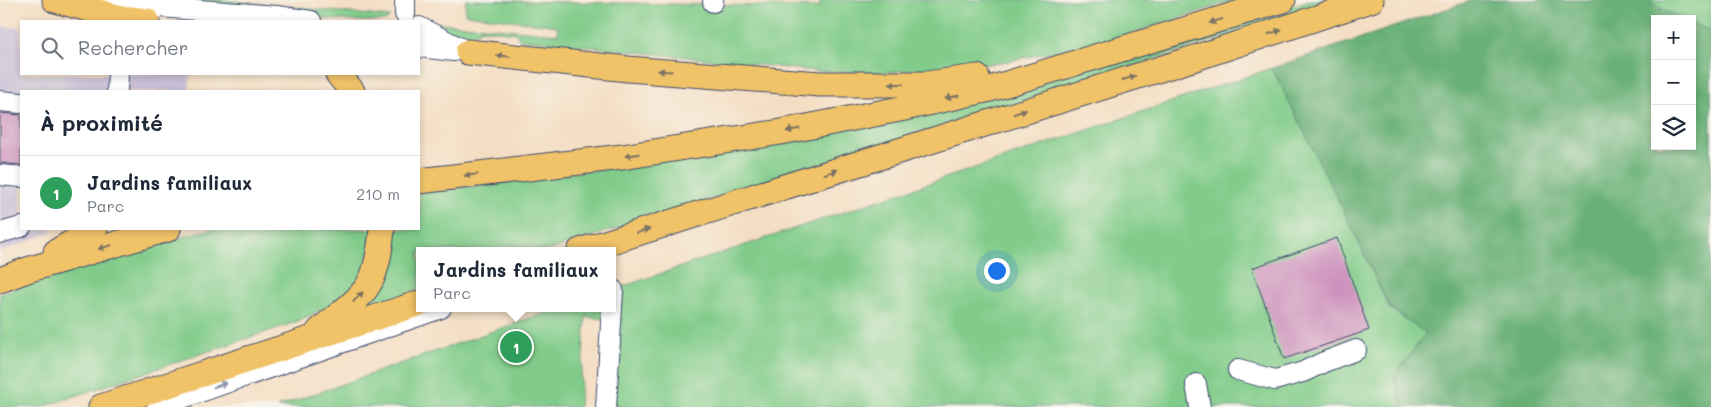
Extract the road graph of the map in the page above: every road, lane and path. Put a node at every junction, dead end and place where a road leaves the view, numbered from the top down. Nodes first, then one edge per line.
1 (55, 0) edge
2 (68, 0) edge
3 (1283, 0) edge
4 (1371, 0) edge
5 (149, 14) edge
6 (121, 20) edge
7 (304, 20) edge
8 (420, 24) edge
9 (420, 47) edge
10 (468, 52) junction
11 (1083, 61) junction
12 (118, 75) edge
13 (339, 75) edge
14 (117, 90) edge
15 (351, 90) edge
16 (0, 101) edge
17 (20, 103) edge
18 (0, 175) edge
19 (20, 177) edge
20 (420, 181) edge
21 (20, 227) edge
22 (93, 230) edge
23 (165, 230) edge
24 (382, 230) edge
25 (0, 232) edge
26 (593, 247) edge
27 (28, 270) junction
28 (0, 280) edge
29 (416, 304) edge
30 (430, 312) edge
31 (612, 312) edge
32 (307, 340) junction
33 (1356, 350) dead end
34 (1238, 370) dead end
35 (1196, 384) dead end
36 (101, 407) edge
37 (157, 407) edge
38 (606, 407) edge
39 (1200, 407) edge

1 - 6 main road
2 - 5 street
3 -> 11 main road
26 -> 4 main road
5 - 6 main road
5 - 7 street
8 - 10 street
9 - 10 street
11 -> 10 main road
11 -> 20 main road
12 - 14 street
13 - 15 main road
16 - 17 street
18 - 19 street
21 - 25 street
22 - 27 main road
23 -> 27 main road
32 -> 24 main road
27 - 28 main road
29 - 32 main road
37 -> 30 street
31 - 38 street
32 - 36 main road
33 - 34 street
35 - 39 street

